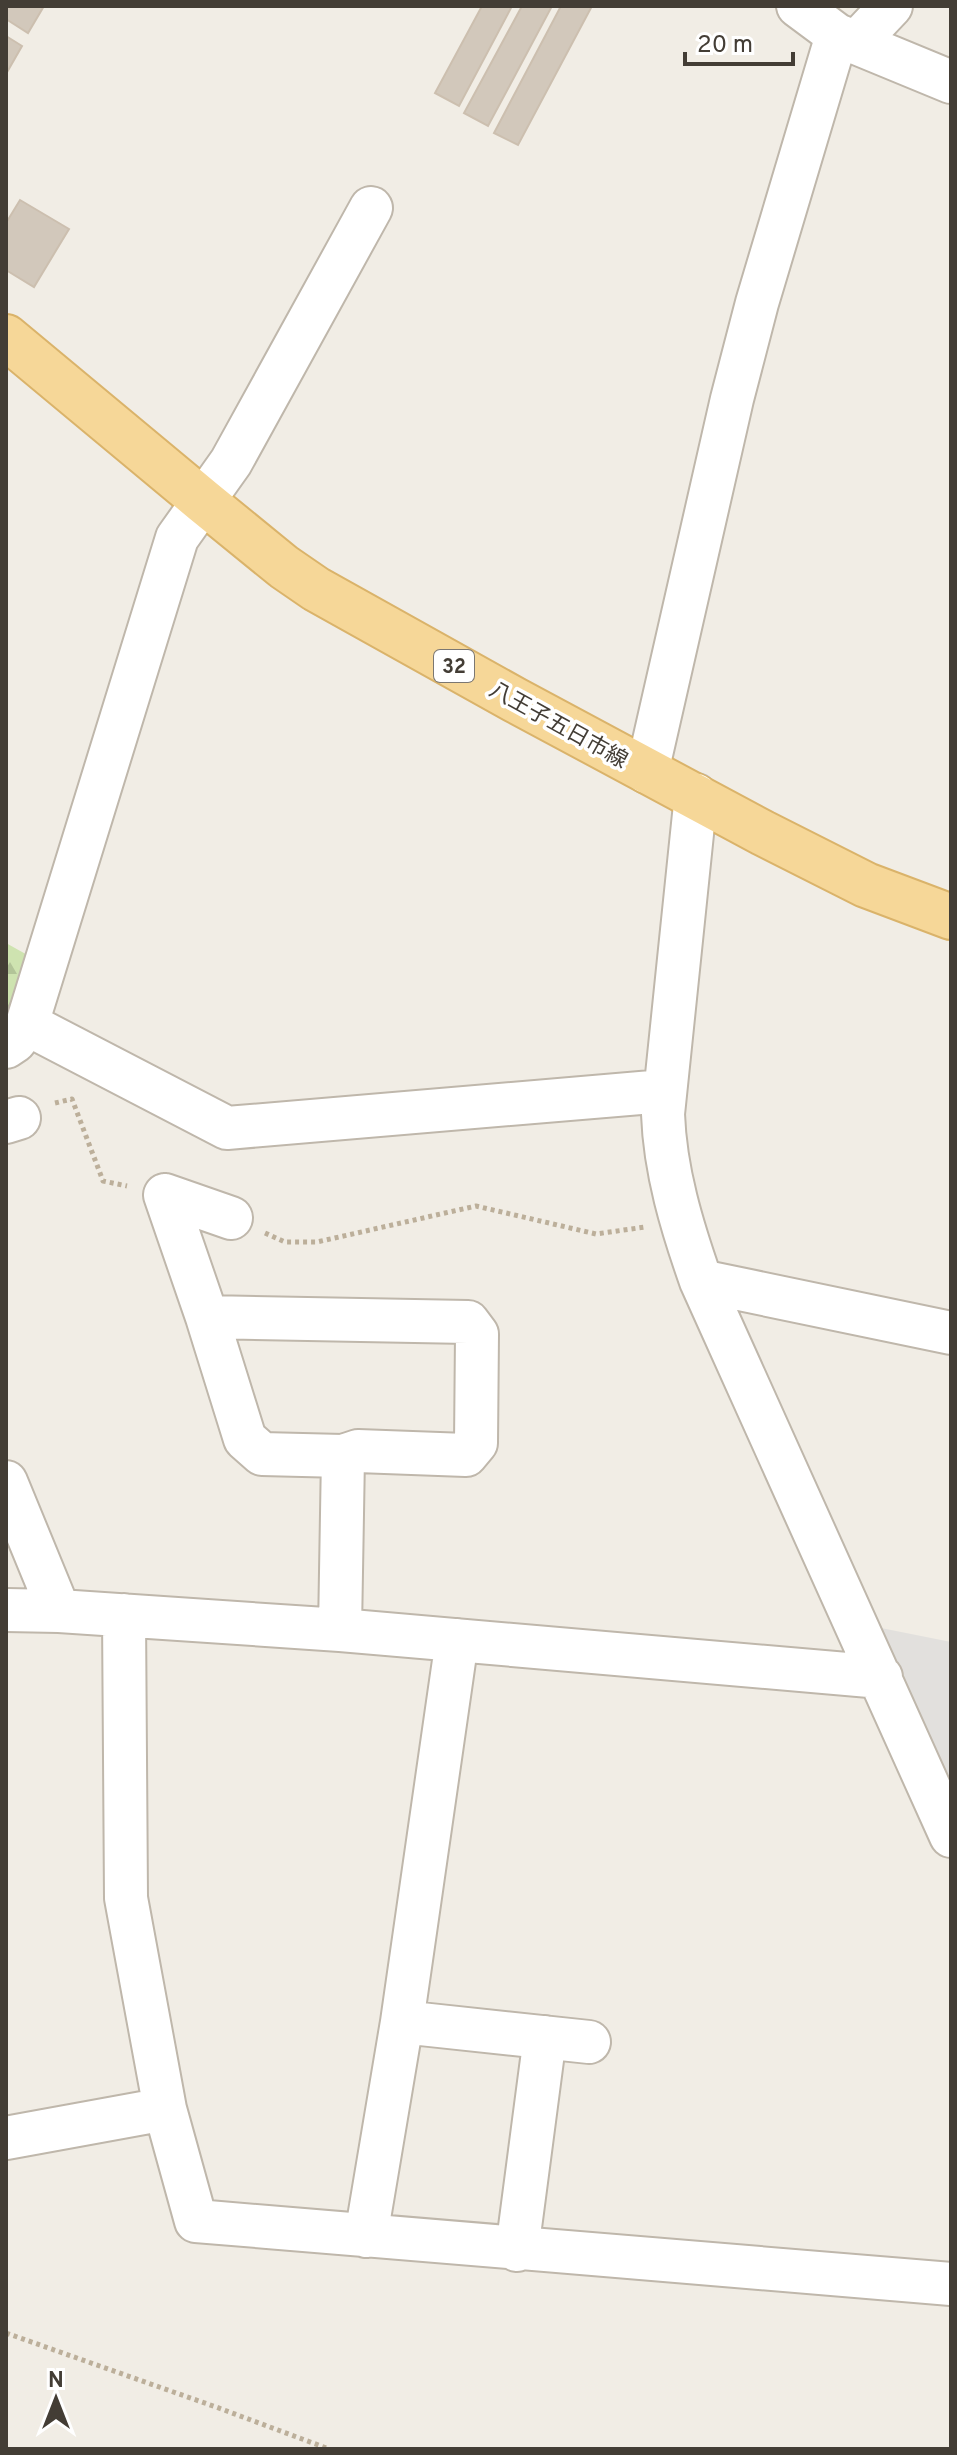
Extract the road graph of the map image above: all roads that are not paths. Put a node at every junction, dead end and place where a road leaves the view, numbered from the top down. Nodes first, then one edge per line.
1 (798, 6) edge
2 (891, 6) edge
3 (846, 39) junction
4 (951, 82) edge
5 (371, 208) dead end
6 (6, 337) edge
7 (203, 501) junction
8 (647, 772) junction
9 (696, 795) junction
10 (951, 917) edge
11 (17, 1035) edge
12 (664, 1091) junction
13 (231, 1218) road end
14 (701, 1281) junction
15 (207, 1317) junction
16 (951, 1333) edge
17 (343, 1456) junction
18 (6, 1482) edge
19 (6, 1610) edge
20 (59, 1611) junction
21 (124, 1615) junction
22 (340, 1630) junction
23 (457, 1640) junction
24 (881, 1677) junction
25 (951, 1836) edge
26 (402, 2022) junction
27 (545, 2037) junction
28 (589, 2042) dead end
29 (165, 2109) junction
30 (6, 2138) edge
31 (366, 2236) junction
32 (517, 2250) junction
33 (951, 2284) edge

1 - 3 street
2 - 3 street
3 - 4 street
3 - 8 street
5 - 7 street
6 - 7 main road, 八王子五日市線 / 32
7 - 8 main road, 八王子五日市線 / 32
7 - 11 street
8 - 9 main road, 八王子五日市線 / 32
9 - 10 main road, 八王子五日市線 / 32
9 - 12 street
11 - 12 street
12 - 14 street
13 - 15 street
14 - 16 street
14 - 24 street
15 - 17 street
15 - 17 street
17 - 22 street
18 - 20 street
19 - 20 street
20 - 21 street
21 - 22 street
21 - 29 street
22 - 23 street
23 - 24 street
23 - 26 street
24 - 25 street
26 - 27 street
26 - 31 street
27 - 28 street
27 - 32 street
29 - 30 street
29 - 31 street
31 - 32 street
32 - 33 street

